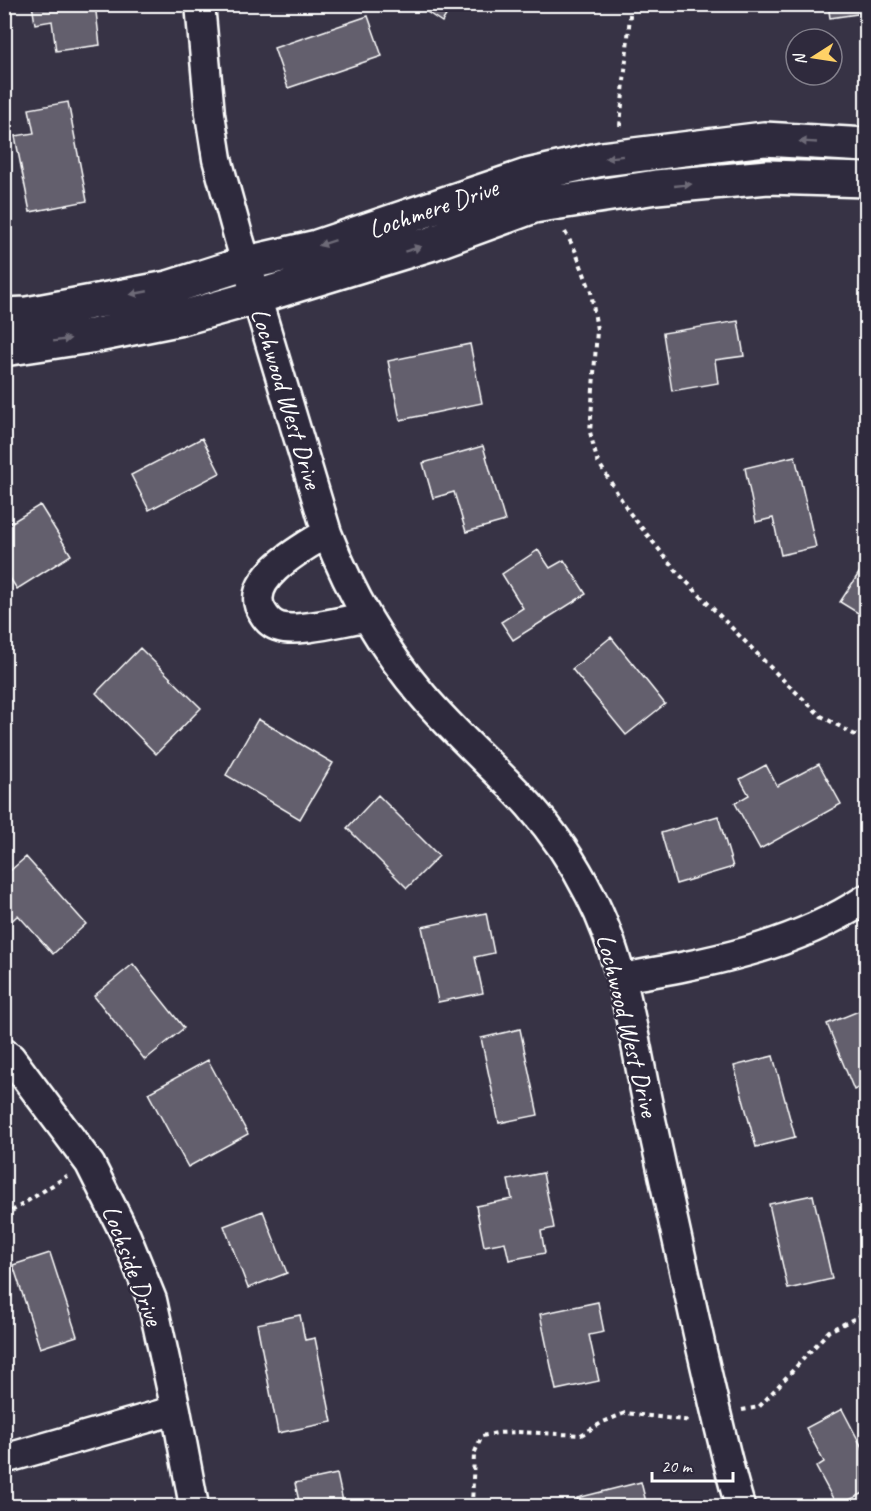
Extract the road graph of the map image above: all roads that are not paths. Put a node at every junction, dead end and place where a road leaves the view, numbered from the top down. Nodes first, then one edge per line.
1 (200, 4) edge
2 (867, 145) edge
3 (867, 180) edge
4 (247, 263) junction
5 (257, 297) junction
6 (4, 315) edge
7 (4, 349) edge
8 (327, 533) junction
9 (366, 617) junction
10 (867, 899) edge
11 (621, 978) junction
12 (4, 1053) edge
13 (176, 1410) junction
14 (4, 1459) edge
15 (194, 1506) edge
16 (741, 1506) edge

1 - 4 street, Lochwood West Drive
2 -> 4 street, Lochmere Drive
5 -> 3 street, Lochmere Drive
4 - 5 street, Lochwood West Drive
4 -> 6 street, Lochmere Drive
7 -> 5 street, Lochmere Drive
5 - 8 street, Lochwood West Drive
8 - 9 street, Lochwood West Drive
8 - 9 street
9 - 11 street, Lochwood West Drive
10 - 11 street
11 - 16 street, Lochwood West Drive
12 - 13 street, Lochside Drive
13 - 14 street
13 - 15 street, Lochside Drive

